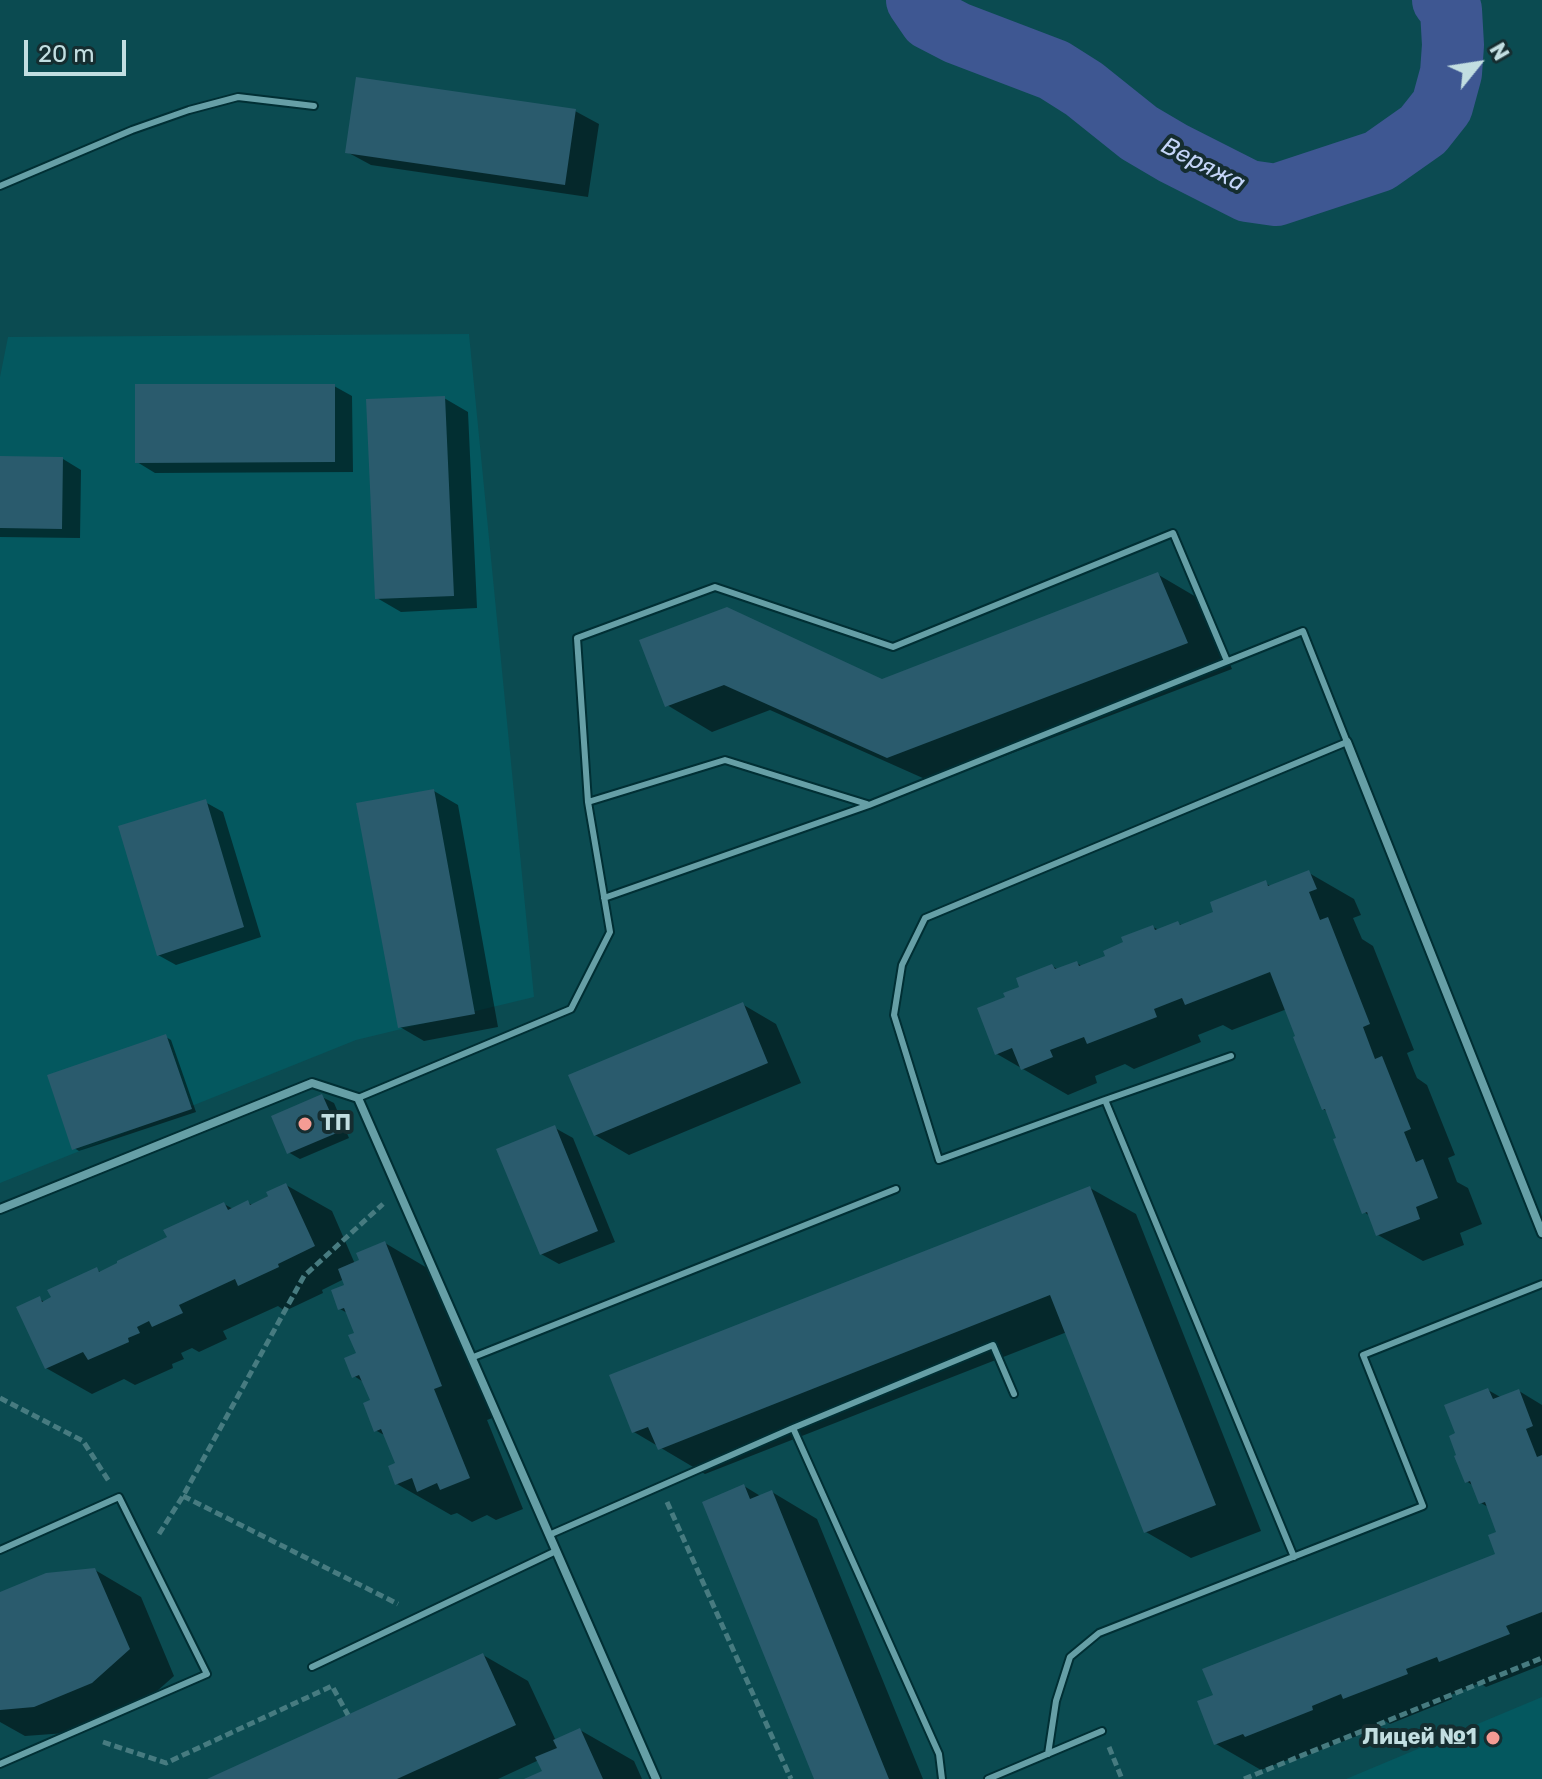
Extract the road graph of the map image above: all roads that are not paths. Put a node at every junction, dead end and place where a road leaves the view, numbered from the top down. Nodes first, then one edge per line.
1 (314, 106) dead end
2 (0, 186) edge
3 (1227, 661) junction
4 (1347, 742) junction
5 (588, 802) junction
6 (869, 805) junction
7 (604, 898) junction
8 (1231, 1056) dead end
9 (358, 1098) junction
10 (1105, 1100) junction
11 (896, 1189) dead end
12 (0, 1209) edge
13 (1542, 1233) edge
14 (1542, 1284) edge
15 (471, 1358) junction
16 (1014, 1394) dead end
17 (793, 1428) junction
18 (549, 1535) junction
19 (0, 1550) edge
20 (556, 1551) junction
21 (1294, 1557) junction
22 (312, 1667) dead end
23 (1102, 1731) road end
24 (1048, 1754) junction
25 (0, 1764) edge
26 (656, 1779) edge
27 (942, 1779) edge
28 (988, 1779) edge

1 - 2 lane
3 - 4 lane
3 - 5 lane
3 - 6 lane
4 - 10 lane
4 - 13 street
5 - 6 lane
5 - 7 lane
6 - 7 lane
7 - 9 lane
8 - 10 lane
9 - 12 street
9 - 15 street
10 - 21 lane
11 - 15 lane
14 - 21 lane
15 - 18 street
16 - 17 lane
17 - 18 lane
17 - 27 lane
18 - 20 street
19 - 25 lane
20 - 22 lane
20 - 26 street
21 - 24 lane
23 - 24 lane
24 - 28 lane

